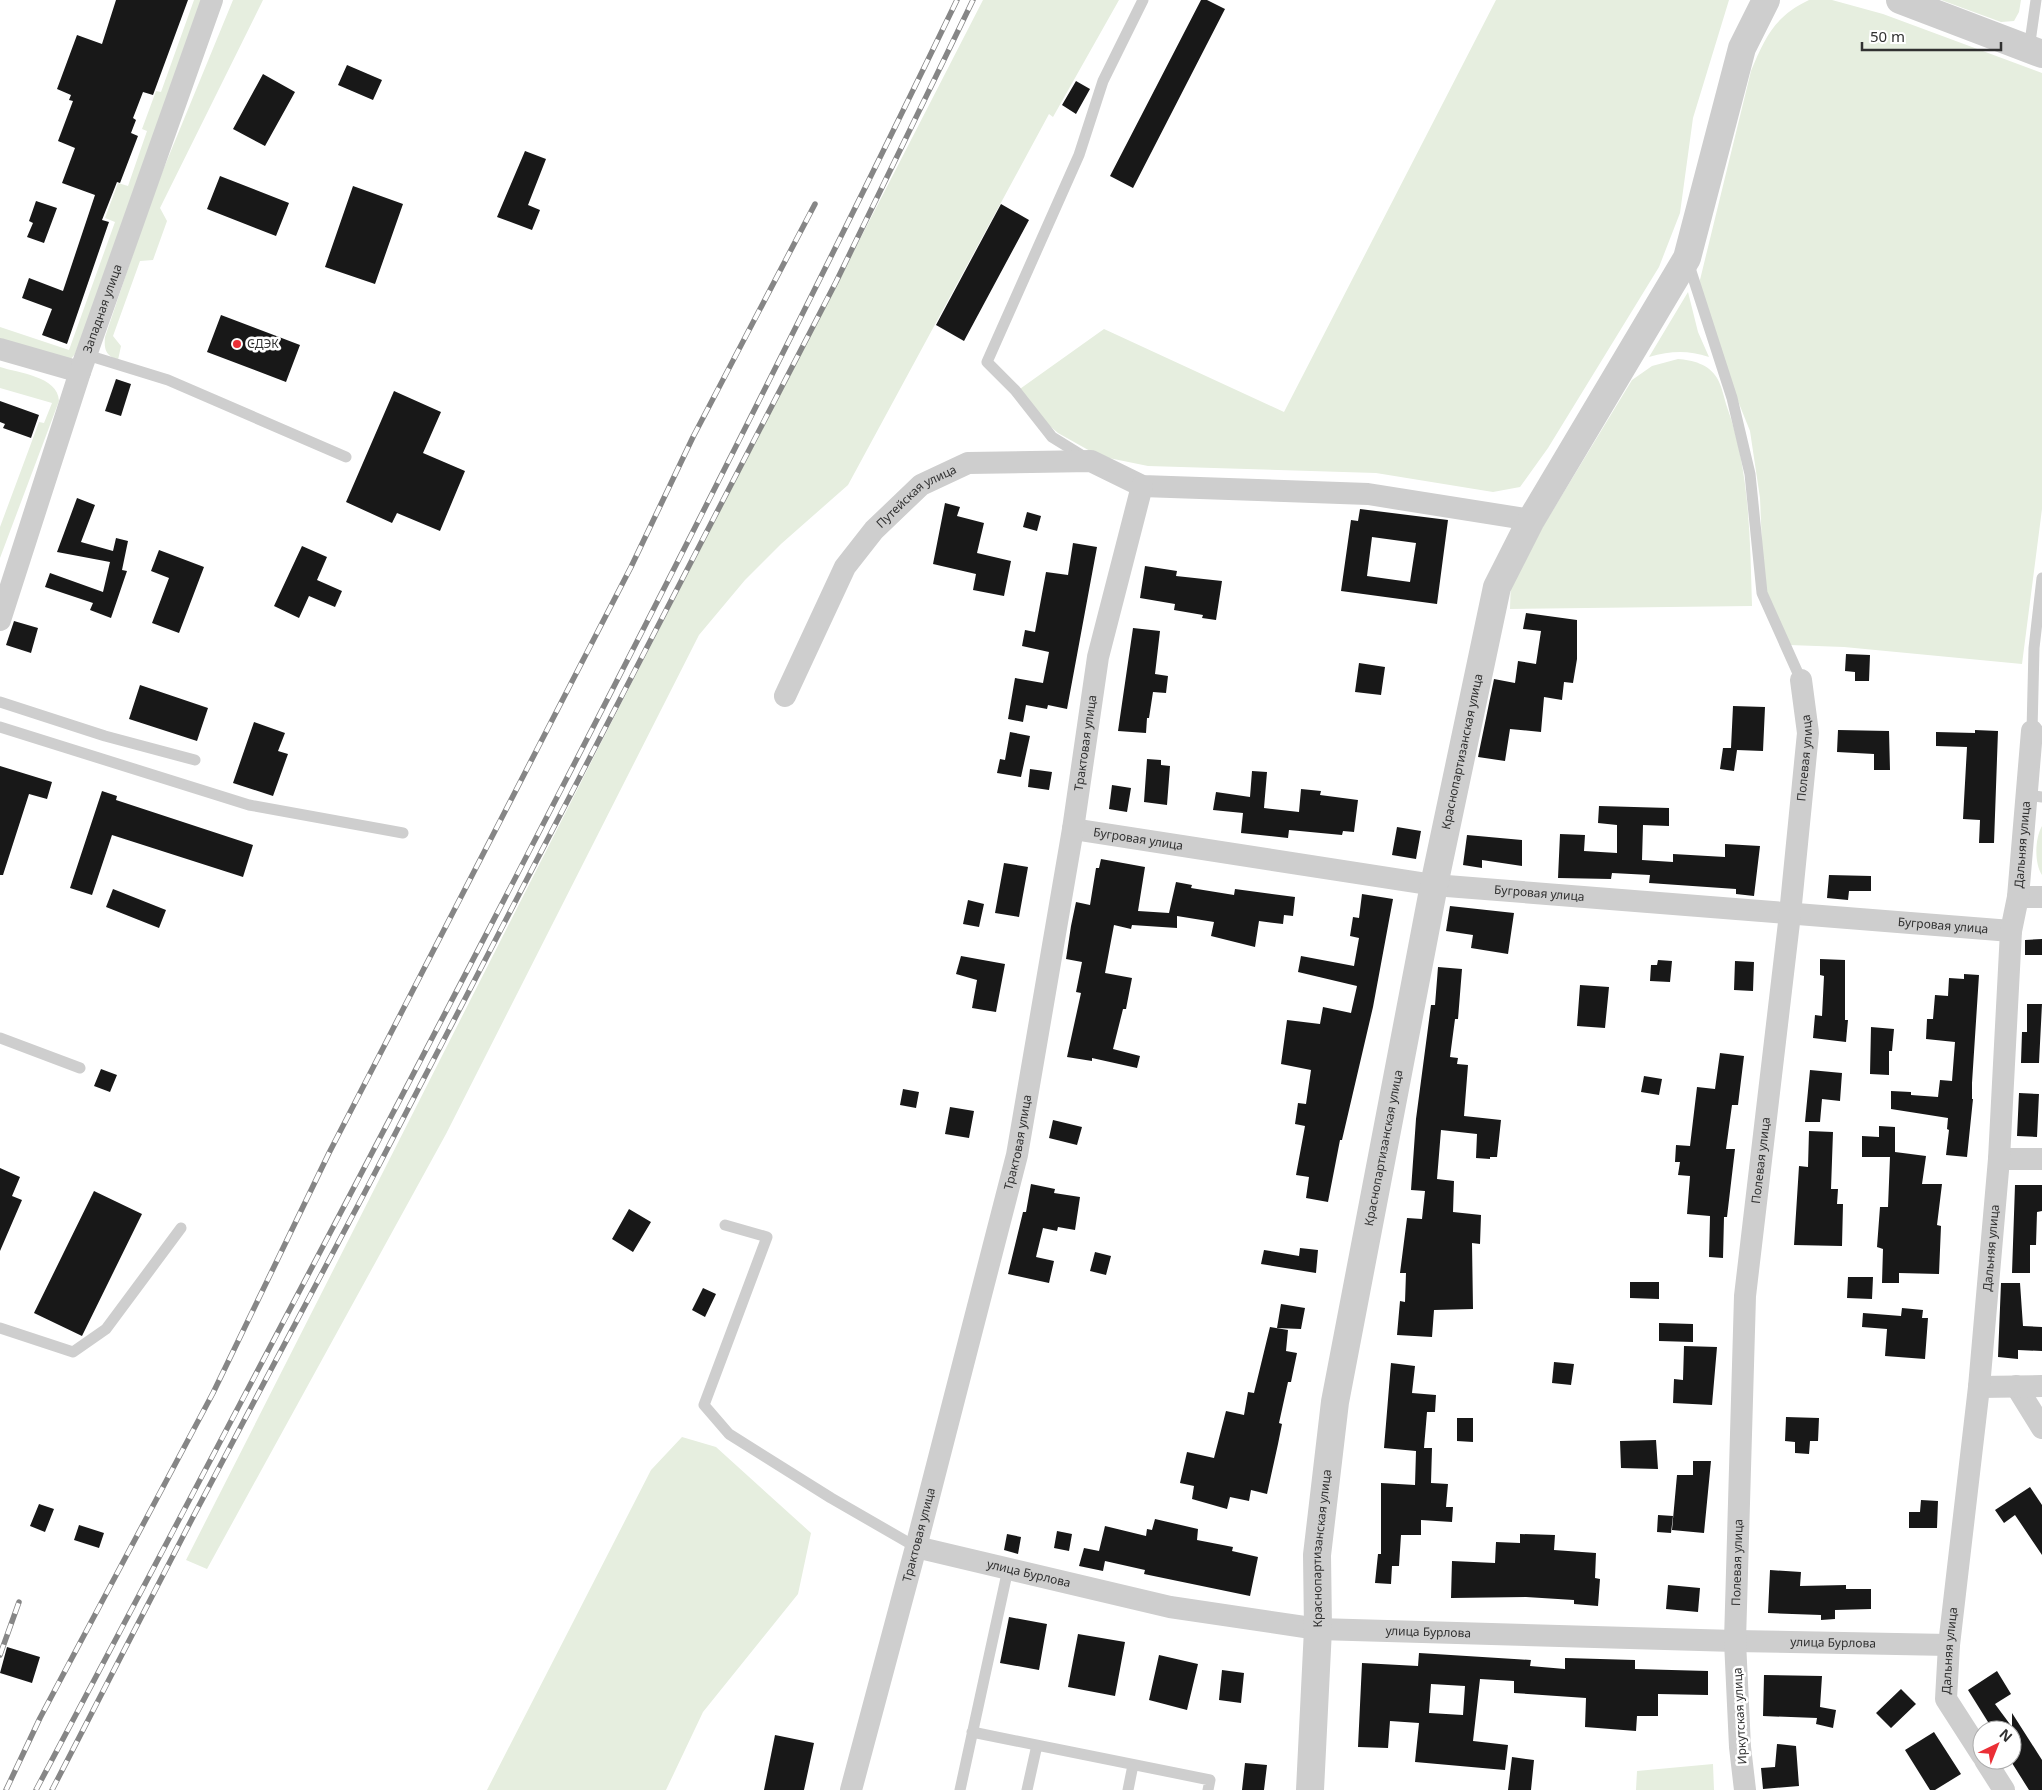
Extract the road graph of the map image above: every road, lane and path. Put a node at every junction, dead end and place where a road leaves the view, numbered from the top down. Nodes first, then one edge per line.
1 (212, 0) edge
2 (1143, 0) edge
3 (1766, 0) edge
4 (1900, 0) edge
5 (2036, 0) edge
6 (2035, 51) edge
7 (1687, 258) junction
8 (0, 348) edge
9 (84, 364) junction
10 (346, 458) dead end
11 (1091, 461) junction
12 (1142, 486) junction
13 (1531, 520) junction
14 (2042, 578) edge
15 (0, 620) edge
16 (1801, 680) joint
17 (785, 696) dead end
18 (0, 702) edge
19 (0, 727) edge
20 (2032, 731) joint
21 (195, 760) dead end
22 (2034, 796) edge
23 (1073, 829) junction
24 (403, 833) dead end
25 (1434, 884) junction
26 (2018, 897) junction
27 (2042, 897) edge
28 (1790, 914) junction
29 (2011, 930) junction
30 (0, 1038) edge
31 (80, 1068) dead end
32 (1999, 1159) junction
33 (2042, 1159) edge
34 (725, 1225) dead end
35 (181, 1228) dead end
36 (0, 1328) edge
37 (2016, 1386) junction
38 (2042, 1386) edge
39 (1979, 1387) junction
40 (2042, 1428) edge
41 (916, 1547) junction
42 (1008, 1569) junction
43 (1318, 1629) junction
44 (1736, 1641) junction
45 (1949, 1645) junction
46 (972, 1732) junction
47 (1972, 1739) edge
48 (1036, 1745) junction
49 (1133, 1765) junction
50 (1991, 1770) edge
51 (851, 1790) edge
52 (960, 1790) edge
53 (1028, 1790) edge
54 (1128, 1790) edge
55 (1208, 1790) edge
56 (1310, 1790) edge
57 (1745, 1790) edge
58 (2004, 1790) edge

1 - 9 street, Западная улица
2 - 11 lane
3 - 7 street, Краснопартизанская улица
4 - 6 street
5 - 6 lane
7 - 13 street, Краснопартизанская улица
7 - 16 lane
8 - 9 street
9 - 10 lane
9 - 15 street, Западная улица
11 - 12 street, Путейская улица
11 - 17 street, Путейская улица
12 - 13 street
12 - 23 street, Трактовая улица
13 - 25 street, Краснопартизанская улица
14 - 20 lane
16 - 28 street, Полевая улица
18 - 21 lane
19 - 24 lane
20 - 22 street, Дальняя улица
22 - 26 street, Дальняя улица
23 - 25 street, Бугровая улица
23 - 41 street, Трактовая улица
25 - 28 street, Бугровая улица
25 - 43 street, Краснопартизанская улица
26 - 27 street
26 - 29 street, Дальняя улица
28 - 29 street, Бугровая улица
28 - 44 street, Полевая улица
29 - 32 street, Дальняя улица
30 - 31 lane
32 - 33 street
32 - 39 street, Дальняя улица
34 - 41 lane
35 - 36 lane
37 - 38 street
37 - 39 street
37 - 40 street
39 - 45 street, Дальняя улица
41 - 42 street, улица Бурлова
41 - 51 street, Трактовая улица
42 - 43 street, улица Бурлова
42 - 46 lane
43 - 44 street, улица Бурлова
43 - 56 street, Краснопартизанская улица
44 - 45 street, улица Бурлова
44 - 57 street, Иркутская улица
45 - 47 street, Дальняя улица
46 - 48 lane
46 - 52 lane
48 - 49 lane
48 - 53 lane
49 - 54 lane
49 - 55 lane
50 - 58 street

